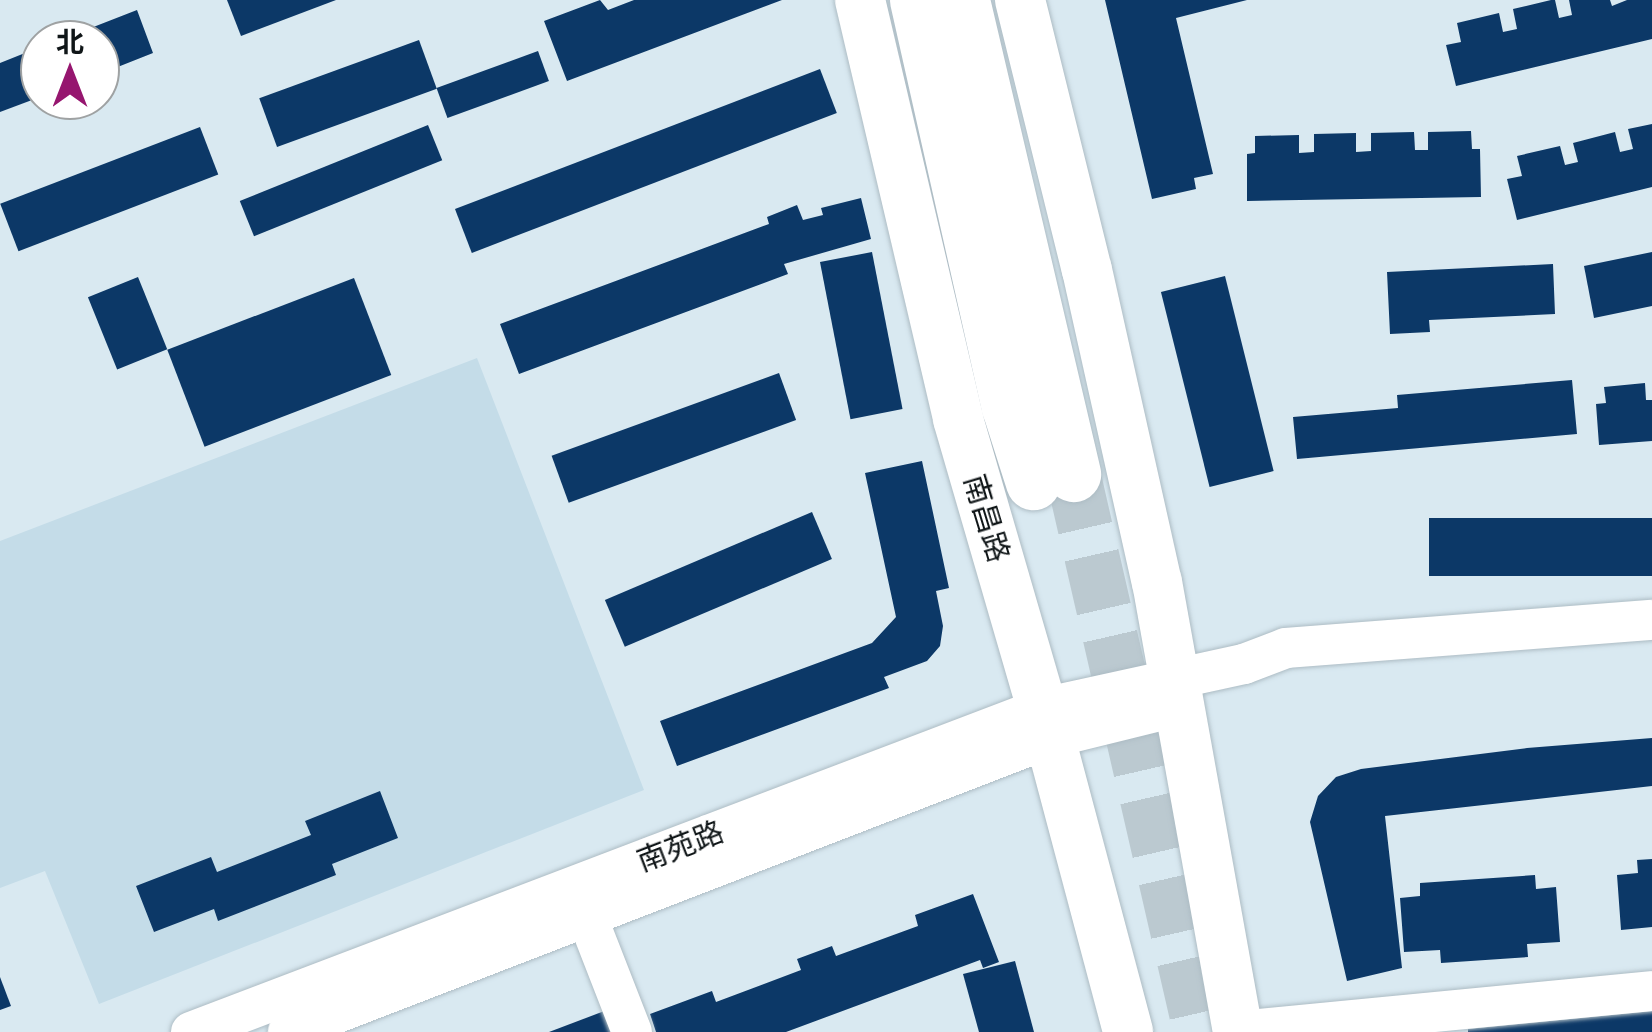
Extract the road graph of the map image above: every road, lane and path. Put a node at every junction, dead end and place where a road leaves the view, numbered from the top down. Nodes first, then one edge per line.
1 (860, 0) edge
2 (917, 0) edge
3 (962, 0) edge
4 (1020, 0) edge
5 (1652, 620) edge
6 (1176, 691) junction
7 (1046, 723) junction
8 (585, 913) junction
9 (1652, 991) edge
10 (191, 1032) edge
11 (288, 1032) edge
12 (632, 1032) edge
13 (1128, 1032) edge
14 (1238, 1032) edge

1 - 7 main road, 南昌路
2 - 3 highway, 南昌路
4 - 6 main road
5 - 6 street, 南苑路
6 - 7 street, 南苑路
6 - 14 main road
7 - 8 street, 南苑路
7 - 10 street, 南苑路
7 - 13 main road, 南昌路
8 - 11 street, 南苑路
8 - 12 street
9 - 14 street

